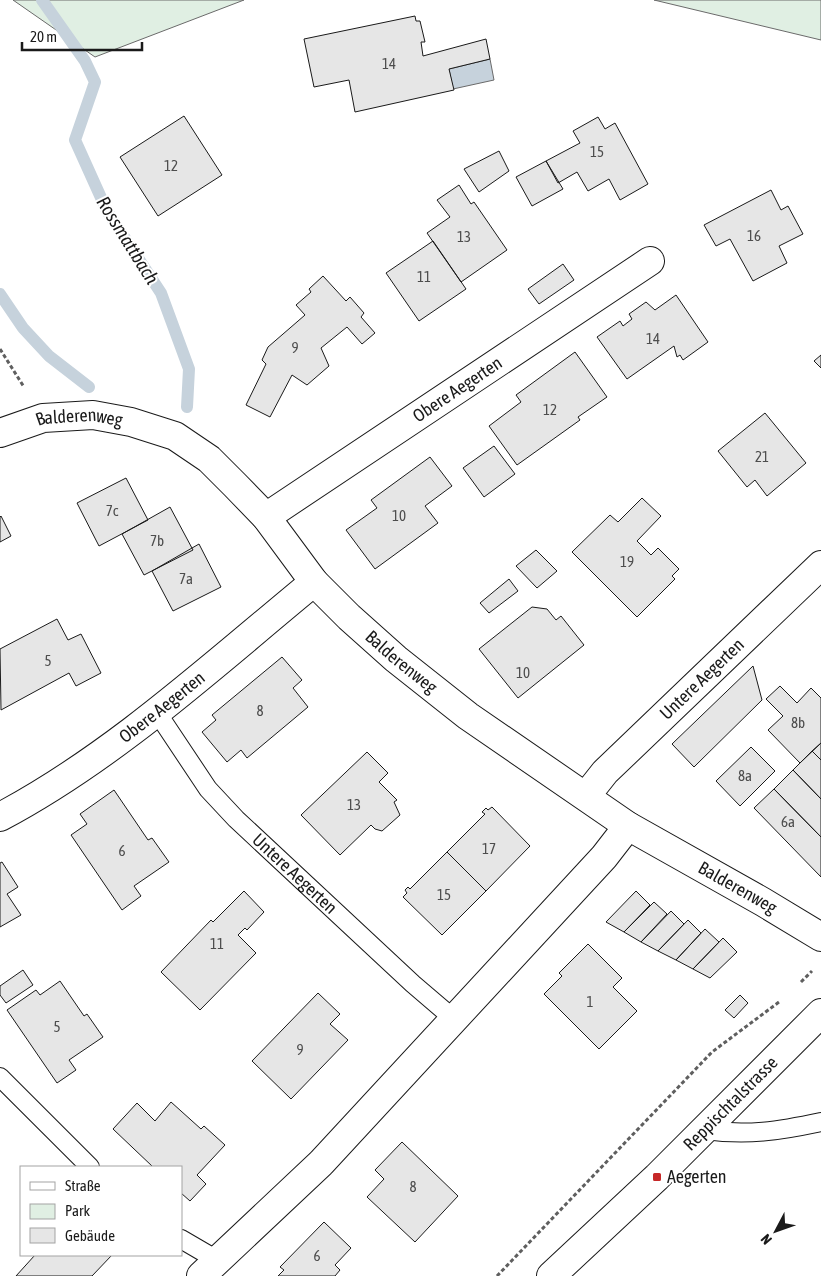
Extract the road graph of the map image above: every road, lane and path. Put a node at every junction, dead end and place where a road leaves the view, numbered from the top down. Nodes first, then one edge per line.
1 (650, 261) dead end
2 (0, 349) edge
3 (2, 353) edge
4 (42, 418) junction
5 (0, 433) edge
6 (266, 517) junction
7 (821, 565) edge
8 (314, 582) junction
9 (156, 711) junction
10 (586, 796) junction
11 (0, 817) edge
12 (628, 826) junction
13 (821, 937) edge
14 (814, 969) dead end
15 (800, 983) dead end
16 (786, 997) dead end
17 (821, 1013) edge
18 (454, 1019) junction
19 (0, 1077) edge
20 (821, 1122) edge
21 (705, 1130) junction
22 (89, 1166) edge
23 (182, 1240) edge
24 (209, 1268) edge
25 (497, 1276) edge
26 (551, 1276) edge

1 - 6 street, Obere Aegerten
2 - 3 path
3 - 4 path
4 - 5 street, Balderenweg
4 - 6 street, Balderenweg
6 - 8 street, Balderenweg
7 - 10 street, Untere Aegerten
8 - 9 street, Obere Aegerten
8 - 10 street, Balderenweg
9 - 11 street, Obere Aegerten
9 - 18 lane, Untere Aegerten
10 - 12 street, Balderenweg
12 - 13 street, Balderenweg
12 - 18 street
14 - 15 path
16 - 25 path
17 - 21 street, Reppischtalstrasse
18 - 24 street
19 - 22 lane
20 - 21 lane
21 - 26 street, Reppischtalstrasse
23 - 24 lane

